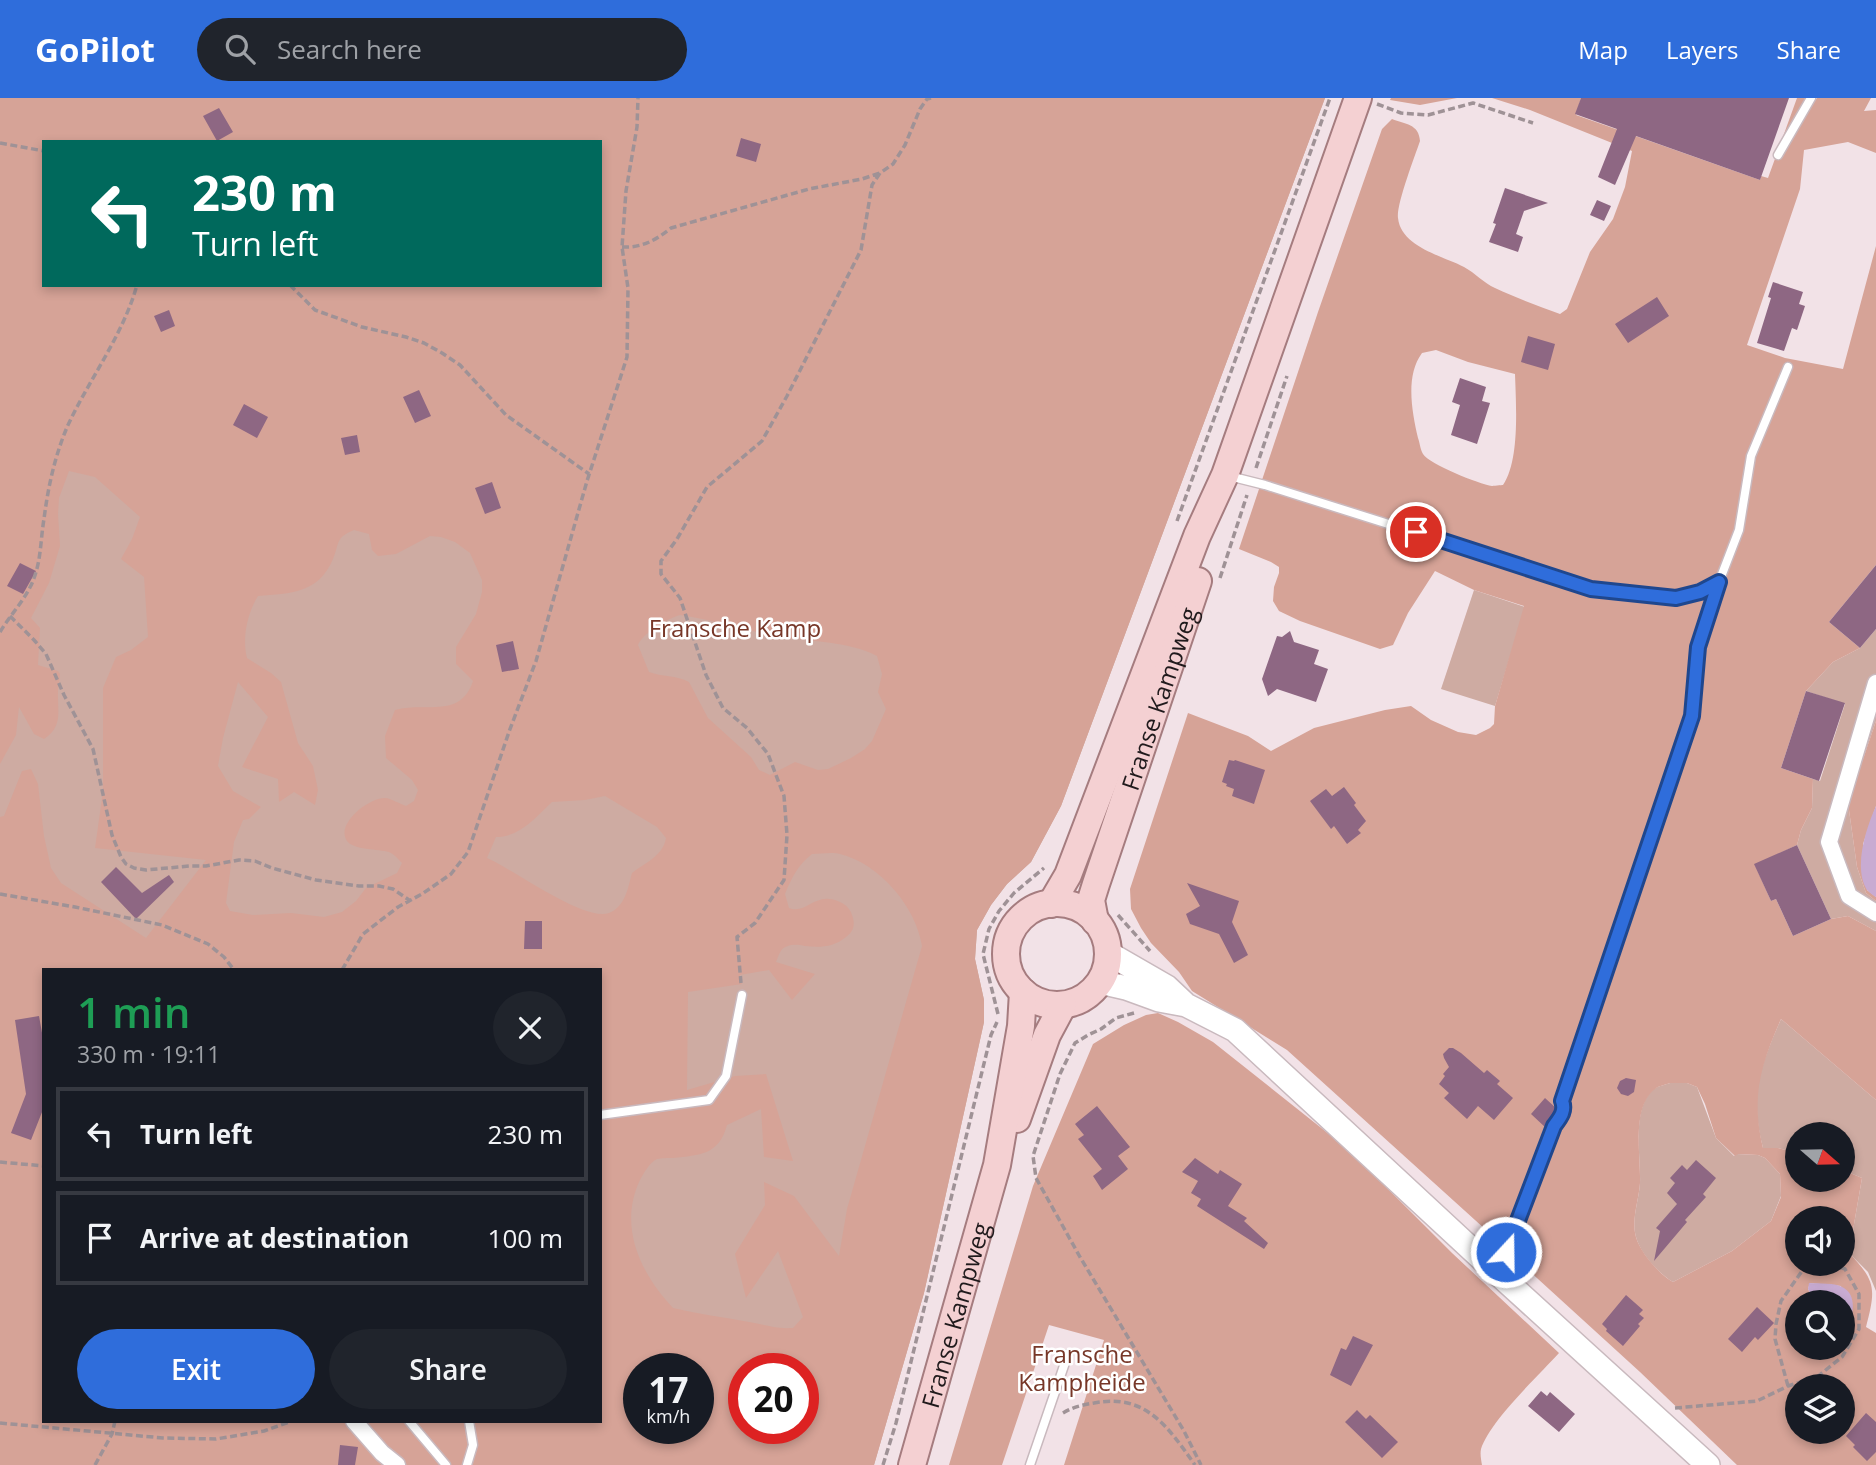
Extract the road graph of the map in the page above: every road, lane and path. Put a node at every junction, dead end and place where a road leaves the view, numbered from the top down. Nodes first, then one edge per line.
1 (638, 98) edge
2 (930, 98) edge
3 (1811, 98) edge
4 (1364, 100) edge
5 (1533, 123) dead end
6 (0, 143) edge
7 (42, 151) edge
8 (1778, 155) dead end
9 (880, 173) junction
10 (622, 247) junction
11 (136, 287) edge
12 (292, 287) edge
13 (1788, 367) dead end
14 (589, 474) junction
15 (1225, 475) junction
16 (1719, 582) junction
17 (10, 616) junction
18 (0, 632) edge
19 (1876, 683) edge
20 (0, 894) edge
21 (409, 901) junction
22 (1051, 904) junction
23 (1876, 913) edge
24 (1105, 916) junction
25 (1144, 945) dead end
26 (1108, 953) junction
27 (232, 968) edge
28 (343, 968) edge
29 (1100, 982) junction
30 (1023, 992) junction
31 (742, 995) joint
32 (1063, 1005) junction
33 (1186, 1005) junction
34 (1116, 1018) dead end
35 (602, 1115) edge
36 (0, 1162) edge
37 (997, 1165) junction
38 (42, 1166) edge
39 (1496, 1272) junction
40 (1798, 1276) edge
41 (1849, 1276) edge
42 (1068, 1354) dead end
43 (1822, 1374) edge
44 (1785, 1375) edge
45 (1785, 1387) edge
46 (1649, 1410) junction
47 (0, 1423) edge
48 (115, 1423) edge
49 (286, 1423) edge
50 (356, 1423) edge
51 (411, 1423) edge
52 (469, 1423) edge
53 (1043, 1426) junction
54 (112, 1434) junction
55 (95, 1465) edge
56 (397, 1465) edge
57 (446, 1465) edge
58 (467, 1465) edge
59 (912, 1465) edge
60 (1030, 1465) edge
61 (1195, 1465) edge
62 (1201, 1465) edge
63 (1708, 1465) edge

1 - 10 path
2 - 9 path
3 - 8 lane
4 - 5 path
4 - 15 main road, Franse Kampweg
6 - 7 path
9 - 10 path
9 - 31 path
10 - 14 path
11 - 17 path
12 - 14 path
13 - 16 lane
14 - 21 path
15 - 16 lane
15 - 22 main road, Franse Kampweg
15 - 24 main road, Franse Kampweg
16 - 39 lane
17 - 18 path
17 - 21 path
19 - 23 street
20 - 27 path
21 - 28 path
22 - 24 main road
22 - 30 main road
24 - 25 path
24 - 26 main road
26 - 29 main road
26 - 33 main road
29 - 32 main road
29 - 33 main road
30 - 32 main road
30 - 37 main road, Franse Kampweg
31 - 35 lane
32 - 37 main road, Franse Kampweg
33 - 39 main road
34 - 62 path
36 - 38 path
37 - 59 main road, Franse Kampweg
39 - 46 main road
40 - 44 path
41 - 43 path
42 - 53 lane
45 - 46 path
46 - 63 main road
47 - 54 path
48 - 54 path
49 - 54 path
50 - 56 street
51 - 57 lane
52 - 58 lane
53 - 60 lane
53 - 61 path
54 - 55 path

